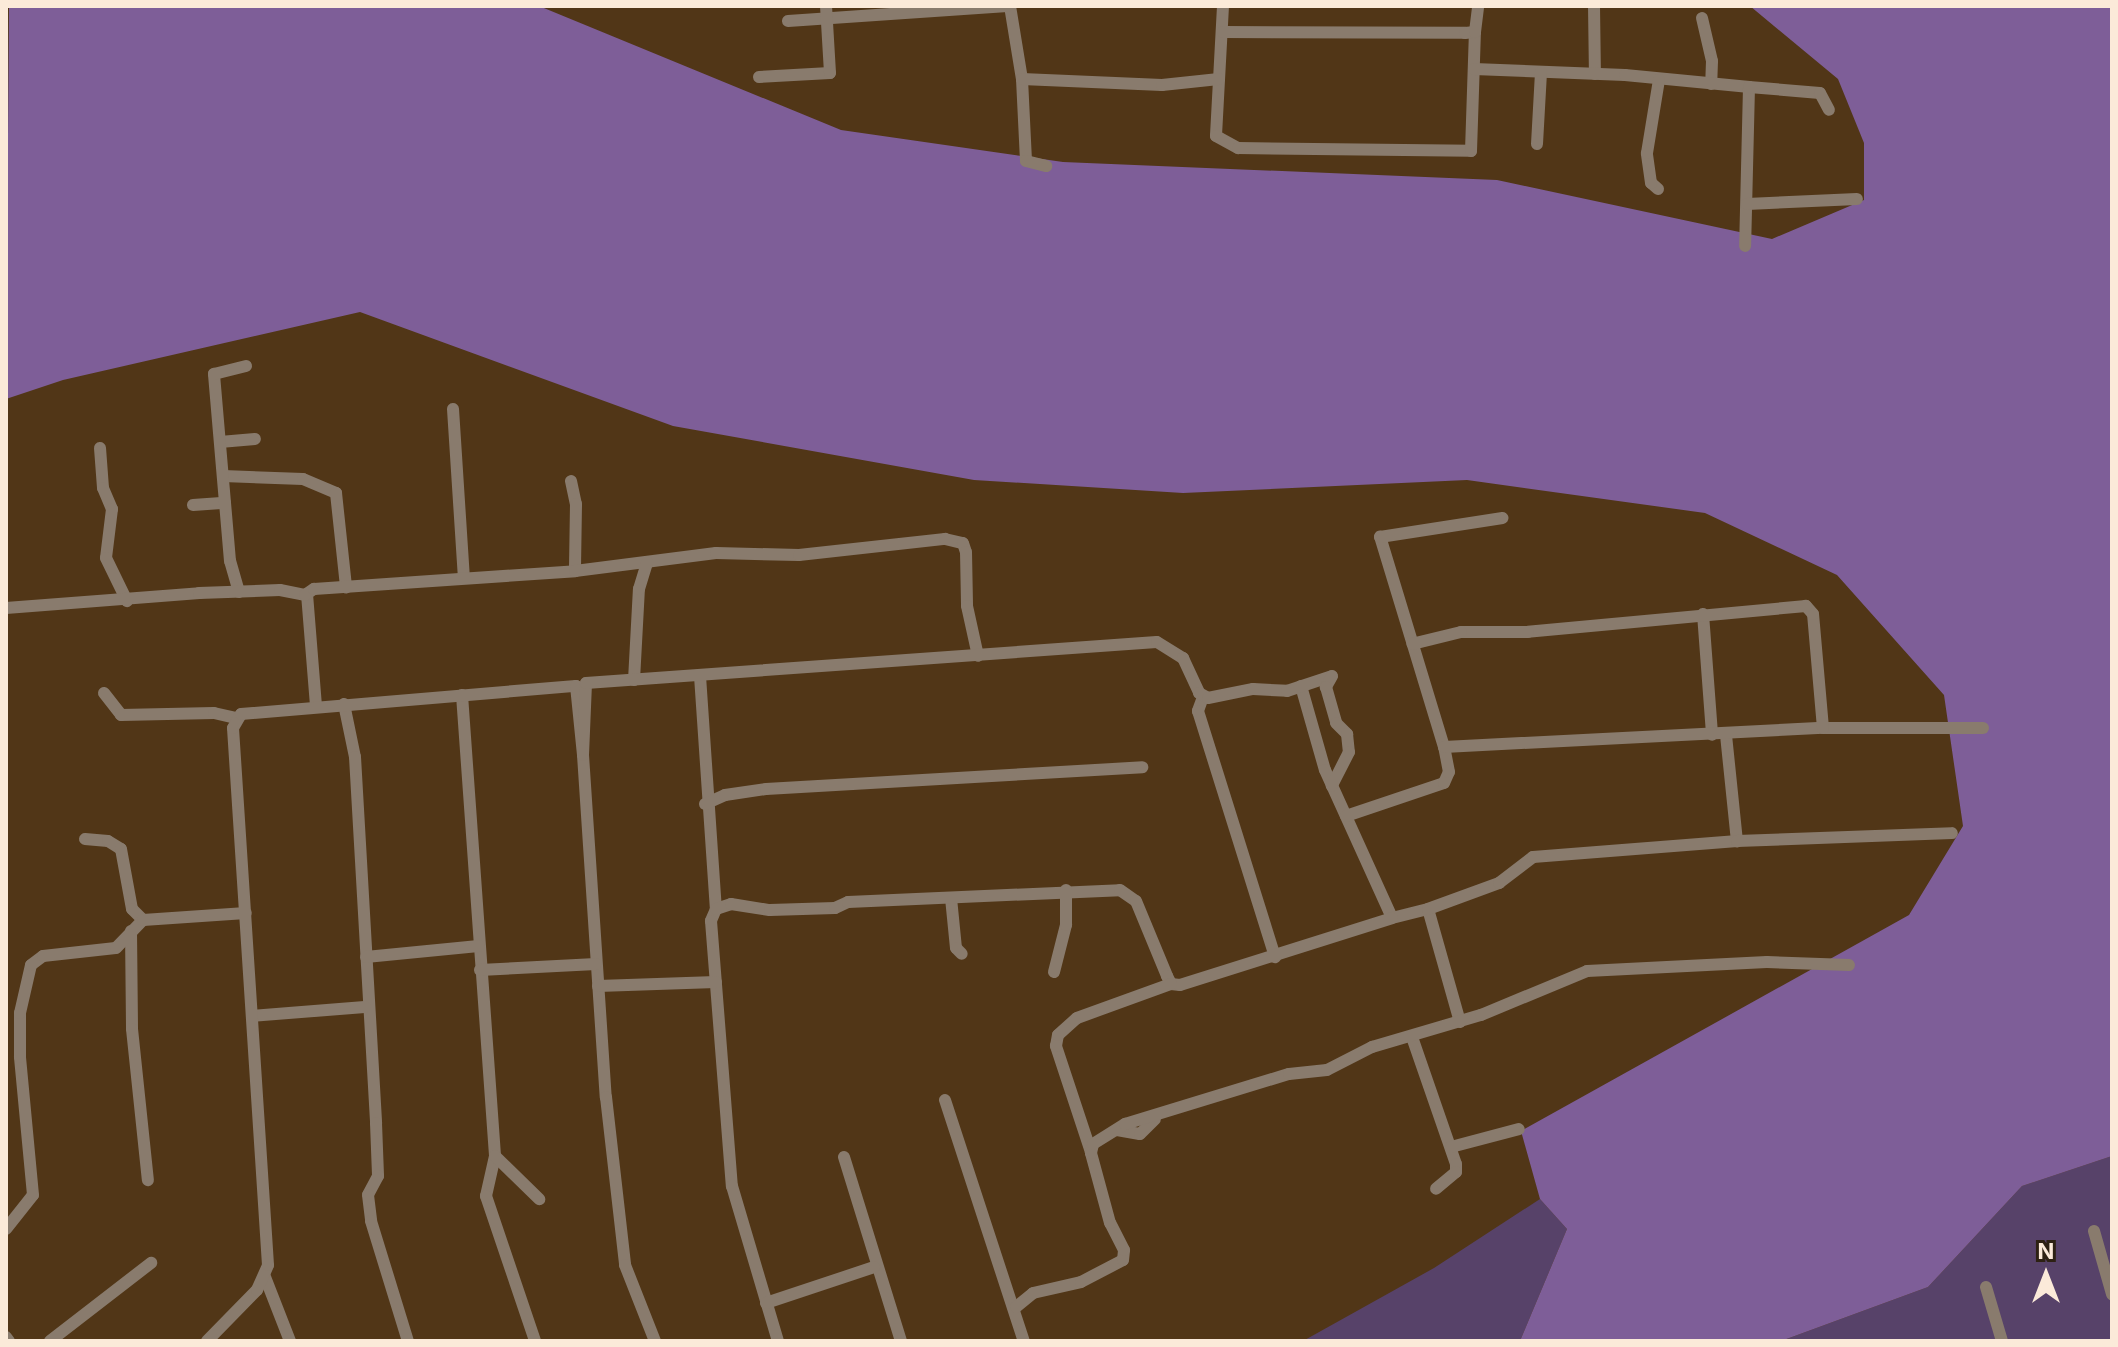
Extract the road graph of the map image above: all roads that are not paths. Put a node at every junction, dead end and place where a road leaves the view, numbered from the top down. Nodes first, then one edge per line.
1 (1008, 6) edge
2 (1223, 6) edge
3 (1478, 6) edge
4 (1594, 6) edge
5 (828, 12) edge
6 (1702, 18) dead end
7 (788, 21) dead end
8 (1223, 32) junction
9 (1475, 32) junction
10 (1474, 69) junction
11 (1541, 72) junction
12 (1595, 74) junction
13 (759, 77) dead end
14 (1022, 79) junction
15 (1219, 79) junction
16 (1659, 80) junction
17 (1711, 84) junction
18 (1749, 87) junction
19 (1829, 110) dead end
20 (1537, 144) dead end
21 (1046, 166) dead end
22 (1658, 189) dead end
23 (1857, 199) dead end
24 (1747, 204) junction
25 (1745, 246) dead end
26 (246, 366) dead end
27 (453, 409) dead end
28 (255, 439) dead end
29 (220, 442) junction
30 (100, 448) dead end
31 (223, 476) junction
32 (571, 481) dead end
33 (225, 503) junction
34 (193, 505) dead end
35 (1503, 518) dead end
36 (647, 562) junction
37 (575, 571) junction
38 (464, 578) junction
39 (346, 587) junction
40 (239, 592) junction
41 (307, 594) junction
42 (127, 601) junction
43 (6, 608) edge
44 (1703, 614) junction
45 (1412, 644) junction
46 (978, 656) junction
47 (700, 676) junction
48 (634, 680) junction
49 (1303, 685) junction
50 (1287, 691) junction
51 (104, 693) dead end
52 (462, 695) junction
53 (1203, 697) junction
54 (344, 704) junction
55 (1302, 705) junction
56 (316, 706) junction
57 (236, 718) junction
58 (1823, 728) junction
59 (1983, 728) dead end
60 (1712, 735) junction
61 (1726, 735) junction
62 (1444, 747) junction
63 (583, 755) junction
64 (1142, 767) dead end
65 (1332, 786) junction
66 (705, 804) junction
67 (1346, 816) junction
68 (1952, 833) dead end
69 (85, 839) dead end
70 (1737, 841) junction
71 (1066, 890) junction
72 (951, 898) junction
73 (716, 909) junction
74 (1428, 909) junction
75 (246, 913) junction
76 (1392, 918) junction
77 (143, 920) junction
78 (131, 931) junction
79 (478, 946) junction
80 (962, 954) dead end
81 (366, 957) junction
82 (1275, 957) junction
83 (596, 964) junction
84 (1849, 965) dead end
85 (480, 970) junction
86 (1054, 972) dead end
87 (716, 982) junction
88 (1171, 984) junction
89 (598, 986) junction
90 (365, 1007) junction
91 (252, 1016) junction
92 (1460, 1022) junction
93 (1412, 1037) junction
94 (945, 1100) dead end
95 (1519, 1129) dead end
96 (1451, 1147) junction
97 (1091, 1153) junction
98 (495, 1156) junction
99 (844, 1157) dead end
100 (148, 1180) dead end
101 (1436, 1189) dead end
102 (539, 1199) dead end
103 (6, 1229) edge
104 (2094, 1231) dead end
105 (151, 1263) dead end
106 (874, 1267) junction
107 (265, 1277) junction
108 (1986, 1287) dead end
109 (2112, 1294) edge
110 (766, 1303) junction
111 (1016, 1307) junction
112 (50, 1341) edge
113 (207, 1341) edge
114 (290, 1341) edge
115 (408, 1341) edge
116 (535, 1341) edge
117 (655, 1341) edge
118 (778, 1341) edge
119 (901, 1341) edge
120 (1024, 1341) edge
121 (2002, 1341) edge

1 - 5 street
1 - 14 street
2 - 8 street
3 - 9 street
4 - 12 street
5 - 7 street
5 - 13 street
6 - 17 street
8 - 9 street
8 - 15 street
9 - 10 street
10 - 11 street
10 - 15 street
11 - 12 street
11 - 20 street
12 - 16 street
14 - 15 street
14 - 21 street
16 - 17 street
16 - 22 street
17 - 18 street
18 - 19 street
18 - 24 street
23 - 24 street
24 - 25 street
26 - 29 street
27 - 38 street
28 - 29 street
29 - 31 street
30 - 42 street
31 - 33 street
31 - 39 street
32 - 37 street
33 - 34 street
33 - 40 street
35 - 45 street
36 - 37 street
36 - 46 street
36 - 48 street
37 - 38 street
38 - 39 street
39 - 41 street
40 - 41 street
40 - 42 street
41 - 56 street
42 - 43 street
44 - 45 street
44 - 58 street
44 - 60 street
45 - 62 street
46 - 47 street
46 - 53 street
47 - 48 street
47 - 66 street
48 - 63 street
49 - 50 street
49 - 55 street
49 - 65 street
50 - 53 street
50 - 55 street
51 - 57 street
52 - 54 street
52 - 63 street
52 - 79 street
53 - 82 street
54 - 56 street
54 - 81 street
55 - 65 street
56 - 57 street
57 - 75 street
58 - 59 street
58 - 61 street
60 - 61 street
60 - 62 street
61 - 70 street
62 - 67 street
63 - 83 street
64 - 66 street
65 - 67 street
66 - 73 street
67 - 76 street
68 - 70 street
69 - 77 street
70 - 74 street
71 - 72 street
71 - 86 street
71 - 88 street
72 - 73 street
72 - 80 street
73 - 87 street
74 - 76 street
74 - 92 street
75 - 77 street
75 - 91 street
76 - 82 street
77 - 78 street
78 - 100 street
78 - 103 street
79 - 81 street
79 - 85 street
81 - 90 street
82 - 88 street
83 - 85 street
83 - 89 street
84 - 92 street
85 - 98 street
87 - 89 street
87 - 110 street
88 - 97 street
89 - 117 street
90 - 91 street
90 - 115 street
91 - 107 street
92 - 93 street
93 - 96 street
93 - 97 street
94 - 111 street
95 - 96 street
96 - 101 street
97 - 111 street
98 - 102 street
98 - 116 street
99 - 106 street
104 - 109 street
105 - 112 street
106 - 110 street
106 - 119 street
107 - 113 street
107 - 114 street
108 - 121 street
110 - 118 street
111 - 120 street

